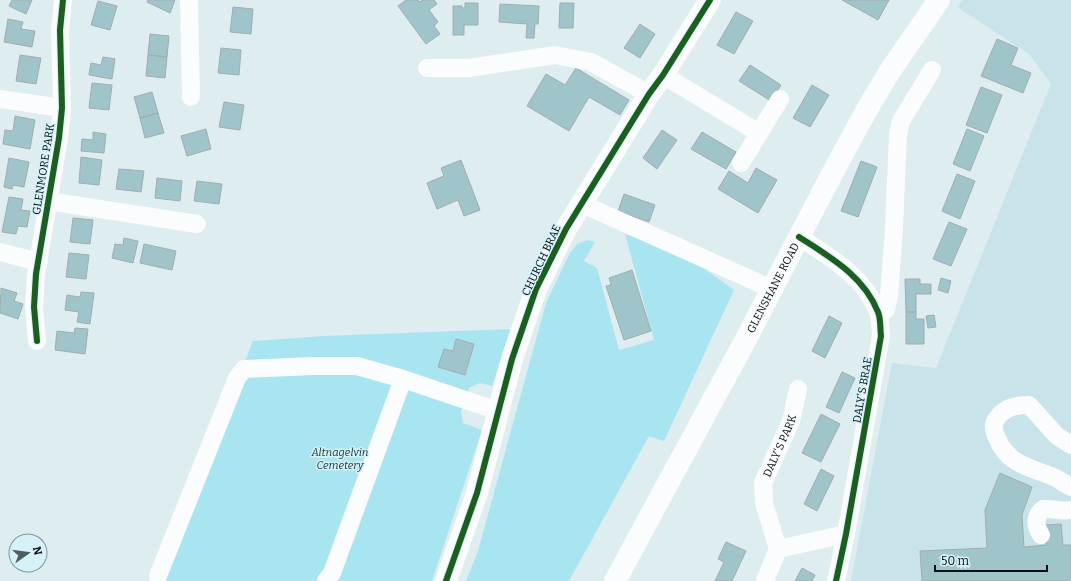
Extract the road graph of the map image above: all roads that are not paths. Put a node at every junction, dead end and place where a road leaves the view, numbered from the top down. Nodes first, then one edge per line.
1 (63, 0) edge
2 (190, 0) edge
3 (710, 0) edge
4 (939, 0) edge
5 (427, 68) dead end
6 (932, 70) dead end
7 (663, 75) junction
8 (649, 94) junction
9 (191, 97) dead end
10 (0, 99) edge
11 (780, 99) dead end
12 (62, 108) junction
13 (759, 133) junction
14 (741, 163) dead end
15 (48, 201) junction
16 (582, 204) junction
17 (196, 224) dead end
18 (799, 237) junction
19 (0, 252) edge
20 (38, 262) junction
21 (772, 289) junction
22 (879, 313) junction
23 (37, 341) dead end
24 (403, 379) junction
25 (798, 389) dead end
26 (498, 411) junction
27 (1071, 445) edge
28 (1071, 487) edge
29 (1071, 510) edge
30 (846, 534) junction
31 (1041, 535) dead end
32 (778, 549) junction
33 (158, 576) dead end
34 (326, 581) edge
35 (446, 581) edge
36 (615, 581) edge
37 (765, 581) edge
38 (836, 581) edge

1 - 12 street, GLENMORE PARK
2 - 9 street
3 - 7 main road, CHURCH BRAE
4 - 18 main road, GLENSHANE ROAD
5 - 8 street
6 - 22 street
7 - 8 main road, CHURCH BRAE
7 - 13 street
8 - 16 main road, CHURCH BRAE
10 - 12 street
11 - 13 street
12 - 15 street, GLENMORE PARK
13 - 14 street
15 - 17 street, GLENMORE PARK
15 - 20 street, GLENMORE PARK
16 - 21 street
16 - 26 main road, CHURCH BRAE
18 - 21 main road, GLENSHANE ROAD
18 - 22 street, DALY'S BRAE
19 - 20 street
20 - 23 street, GLENMORE PARK
21 - 36 main road, GLENSHANE ROAD
22 - 30 street, DALY'S BRAE
24 - 26 street
24 - 33 street
24 - 34 street
25 - 32 street, DALY'S PARK
26 - 35 main road, CHURCH BRAE
27 - 28 street
29 - 31 street
30 - 32 street
30 - 38 street, DALY'S BRAE
32 - 37 street

